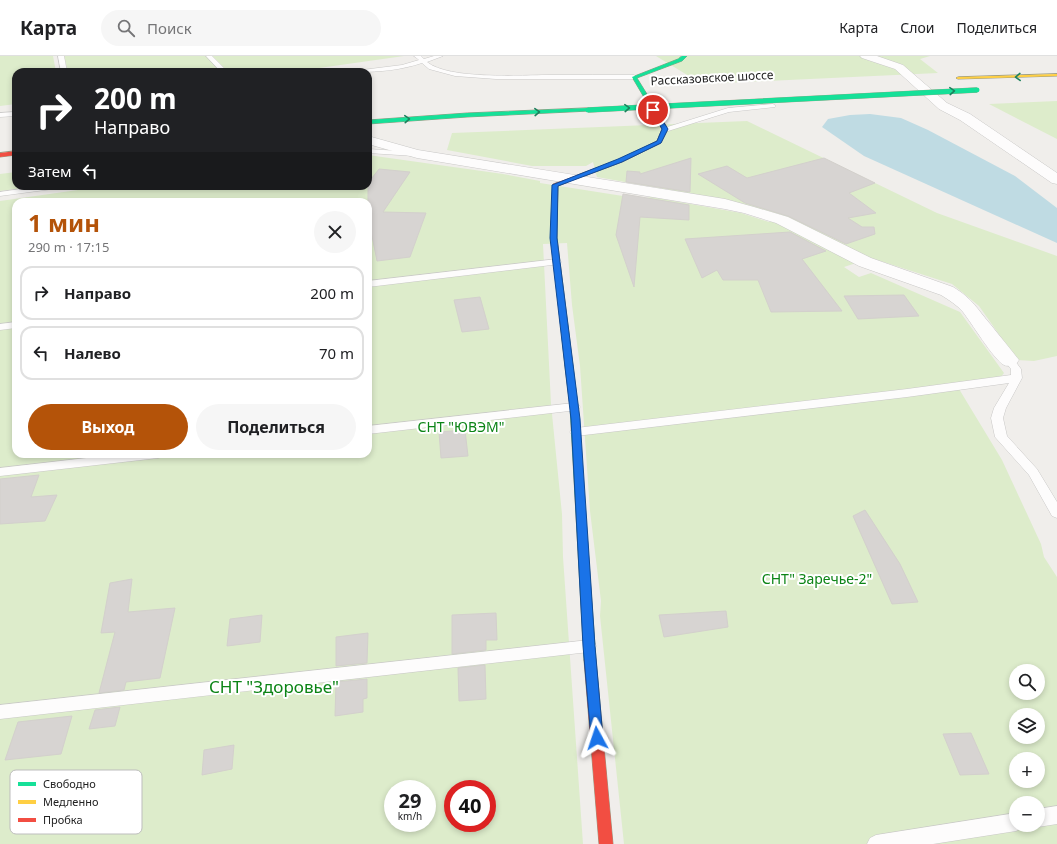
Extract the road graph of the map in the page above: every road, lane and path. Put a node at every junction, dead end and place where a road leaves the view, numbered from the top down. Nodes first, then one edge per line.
1 (61, 56) edge
2 (210, 56) edge
3 (417, 56) edge
4 (440, 56) edge
5 (685, 56) edge
6 (866, 56) edge
7 (879, 58) edge
8 (425, 61) junction
9 (63, 68) edge
10 (221, 68) edge
11 (372, 71) edge
12 (1057, 75) edge
13 (634, 77) junction
14 (954, 79) dead end
15 (927, 80) dead end
16 (903, 81) dead end
17 (981, 90) dead end
18 (656, 93) dead end
19 (632, 94) dead end
20 (932, 98) junction
21 (12, 114) edge
22 (0, 115) edge
23 (372, 122) edge
24 (665, 129) junction
25 (372, 141) edge
26 (372, 151) edge
27 (12, 154) edge
28 (417, 154) junction
29 (0, 155) edge
30 (12, 160) edge
31 (0, 162) edge
32 (571, 179) junction
33 (1057, 180) edge
34 (30, 190) edge
35 (0, 194) edge
36 (557, 262) junction
37 (372, 284) edge
38 (12, 326) edge
39 (0, 327) edge
40 (1009, 360) joint
41 (1017, 378) junction
42 (574, 406) junction
43 (372, 430) edge
44 (576, 432) junction
45 (123, 458) edge
46 (0, 472) edge
47 (1057, 512) edge
48 (589, 646) junction
49 (0, 712) edge
50 (1057, 815) edge
51 (1045, 817) edge
52 (1009, 823) edge
53 (606, 844) edge
54 (876, 844) edge

1 - 9 lane
2 - 10 lane
3 - 8 lane
4 - 8 lane
5 - 13 street
6 - 7 street
7 - 20 street
8 - 11 lane
8 - 13 lane
12 -> 14 street
13 - 24 street
15 - 16 street
23 -> 17 street, Рассказовское шоссе, bridge
18 - 19 street, Рассказовское шоссе
20 - 24 lane
20 - 33 street
21 - 22 lane
24 - 32 street
25 - 28 street
26 - 28 lane
27 - 29 street
28 - 32 street
30 - 31 street
32 - 36 street
32 - 40 street
34 - 35 lane
36 - 37 lane
36 - 42 street
38 - 39 lane
40 - 41 lane
41 - 44 lane
41 - 47 lane
42 - 43 lane
42 - 44 street
44 - 48 street
45 - 46 lane
48 - 49 lane
48 - 53 street
50 - 51 lane
52 - 54 lane

